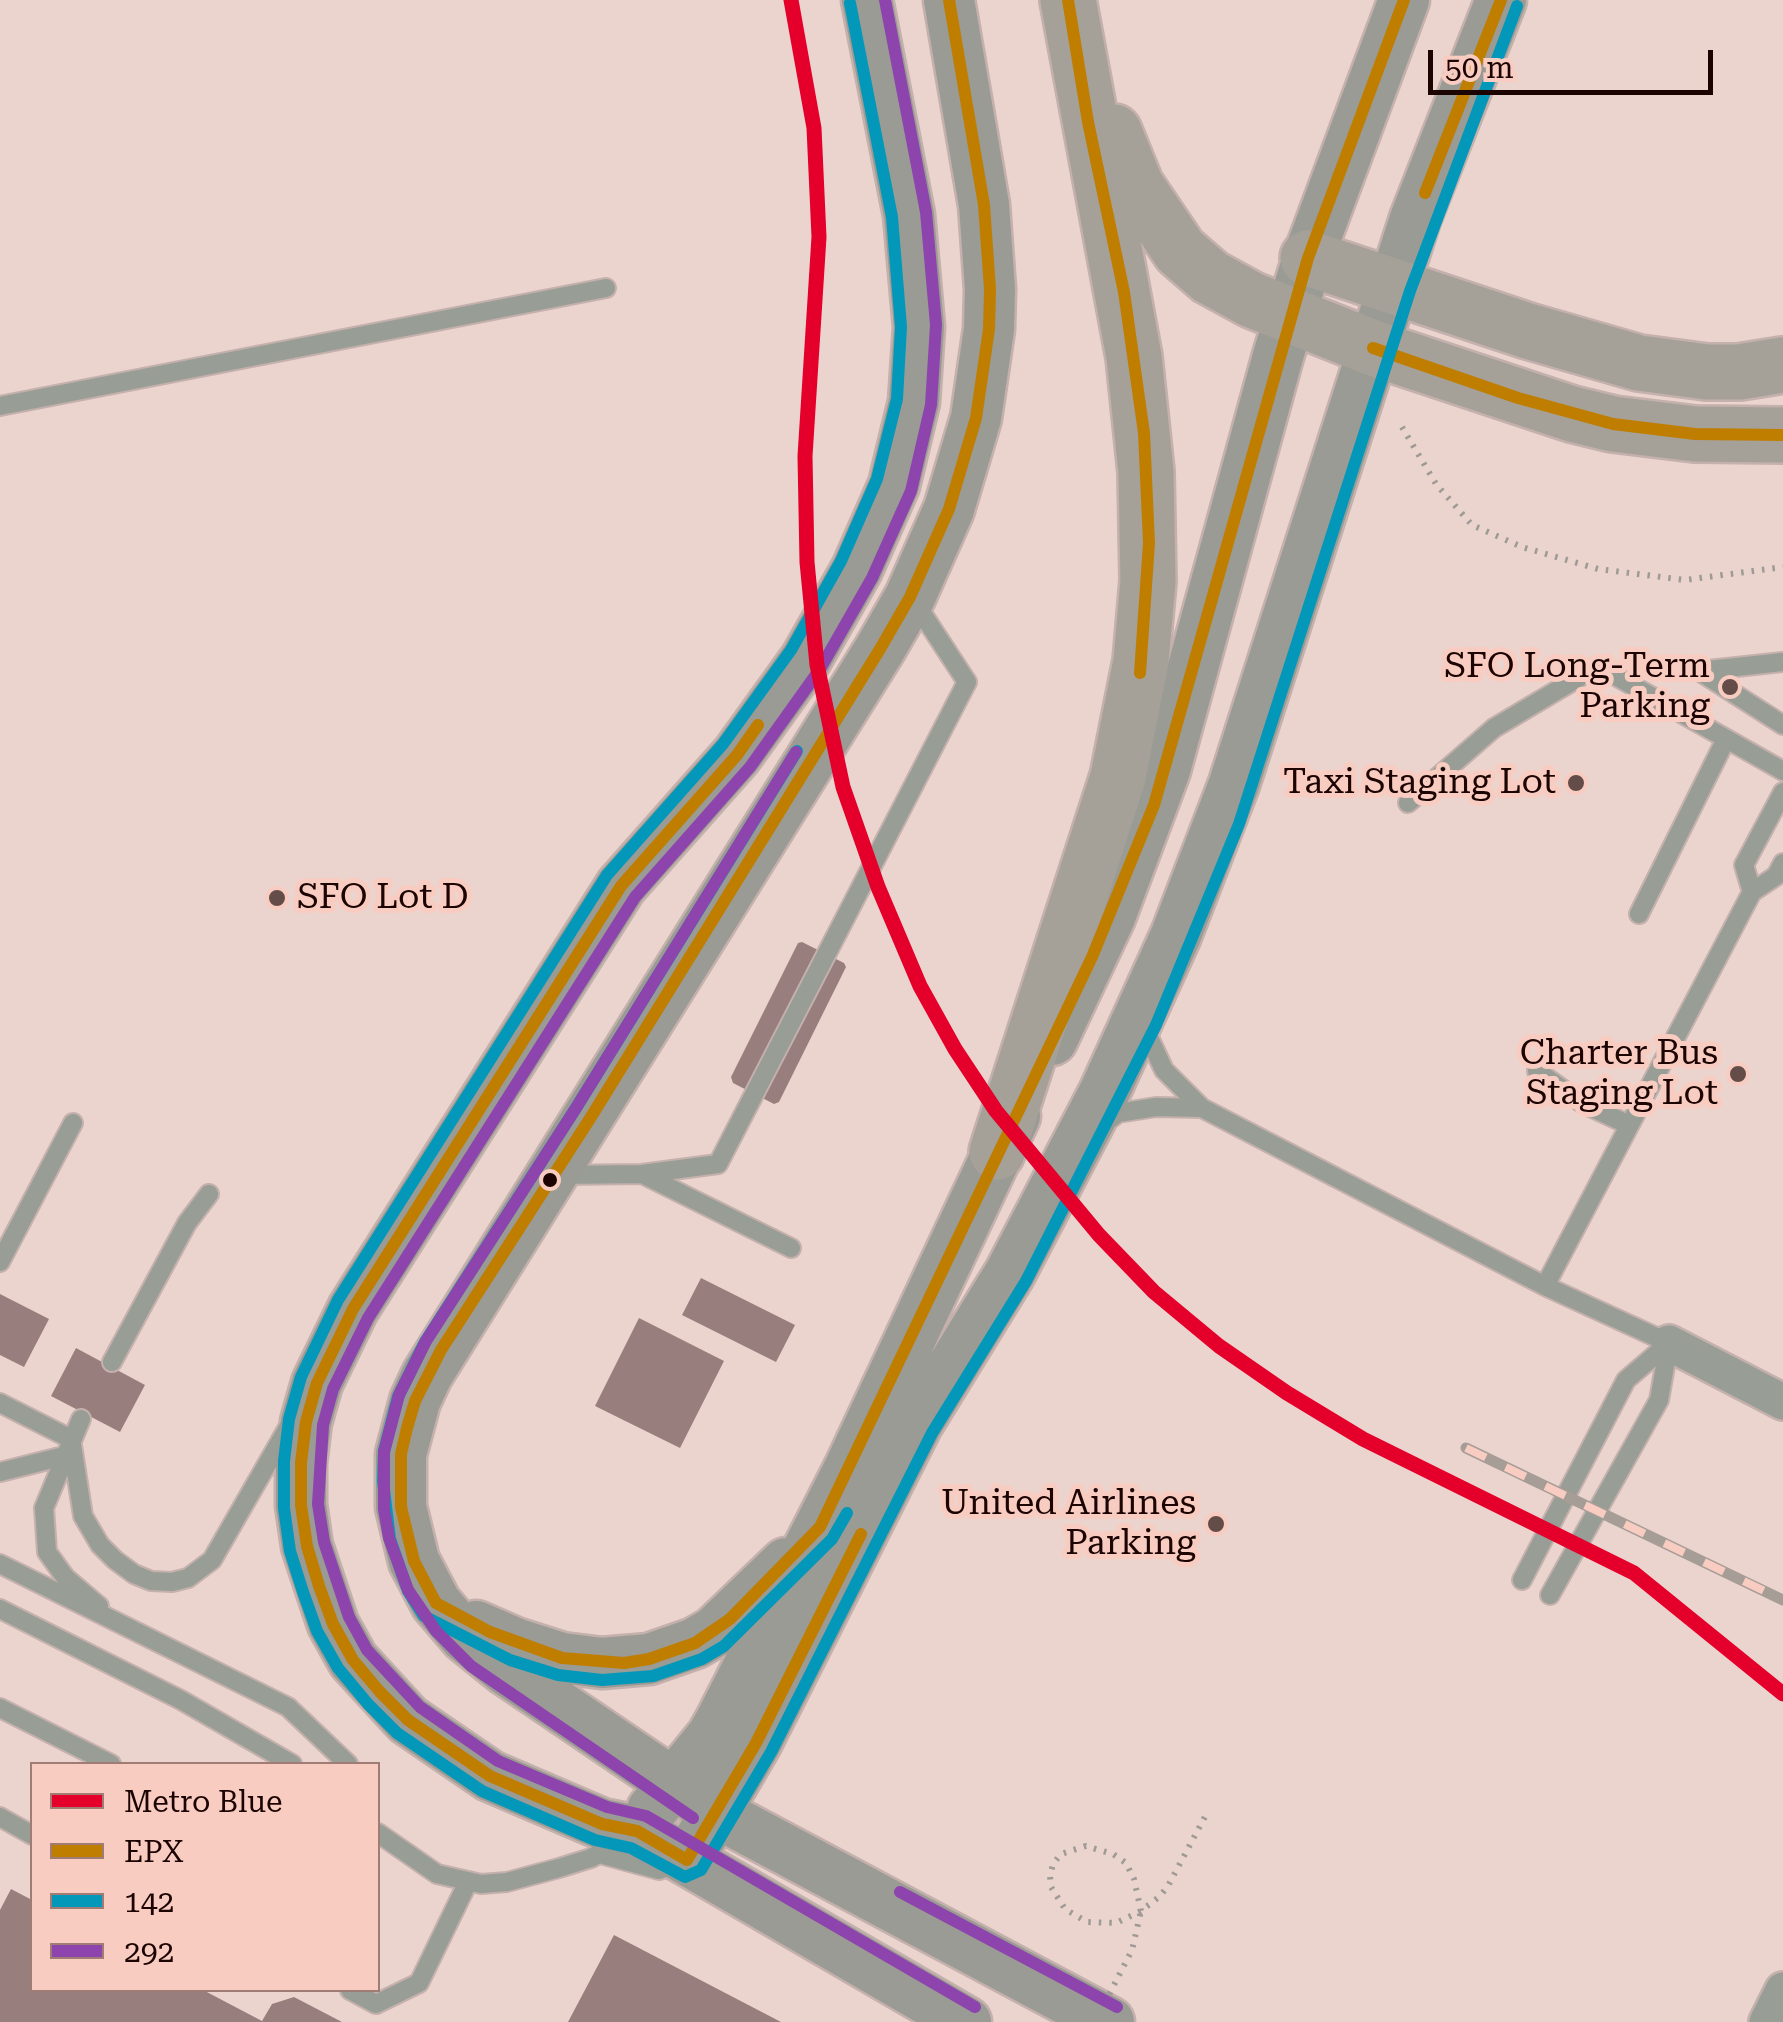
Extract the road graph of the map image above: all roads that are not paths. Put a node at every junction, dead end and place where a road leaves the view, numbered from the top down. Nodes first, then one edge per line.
1 (868, 0) edge
2 (949, 0) edge
3 (1068, 0) edge
4 (1078, 0) edge
5 (1404, 0) edge
6 (1501, 0) edge
7 (1308, 258) junction
8 (1393, 285) junction
9 (606, 288) dead end
10 (1290, 316) junction
11 (1374, 348) junction
12 (1783, 365) edge
13 (0, 406) edge
14 (1783, 436) edge
15 (910, 596) junction
16 (1783, 662) edge
17 (1783, 724) edge
18 (1726, 739) junction
19 (1783, 771) edge
20 (1783, 792) edge
21 (1408, 803) dead end
22 (1783, 862) edge
23 (1752, 892) junction
24 (1639, 914) dead end
25 (1140, 1018) junction
26 (1538, 1071) dead end
27 (1202, 1108) junction
28 (73, 1123) dead end
29 (1629, 1125) junction
30 (1079, 1142) junction
31 (997, 1152) junction
32 (554, 1174) junction
33 (642, 1174) junction
34 (209, 1194) dead end
35 (791, 1248) dead end
36 (0, 1262) edge
37 (1545, 1286) junction
38 (1669, 1343) junction
39 (112, 1362) dead end
40 (317, 1384) junction
41 (1783, 1402) edge
42 (0, 1403) edge
43 (82, 1419) dead end
44 (67, 1448) junction
45 (0, 1472) edge
46 (820, 1527) junction
47 (0, 1564) edge
48 (1522, 1580) dead end
49 (1550, 1595) dead end
50 (436, 1602) junction
51 (0, 1610) edge
52 (118, 1622) junction
53 (0, 1708) edge
54 (107, 1762) edge
55 (288, 1762) edge
56 (346, 1762) edge
57 (671, 1784) junction
58 (717, 1813) junction
59 (0, 1817) edge
60 (30, 1834) edge
61 (380, 1837) edge
62 (618, 1842) junction
63 (687, 1860) junction
64 (467, 1884) junction
65 (1783, 1990) edge
66 (354, 1992) edge
67 (966, 2022) edge
68 (1109, 2022) edge
69 (1766, 2022) edge

1 - 40 street
2 - 15 street
3 - 31 highway
4 - 10 highway
5 - 7 street
6 - 8 street
7 - 8 highway
7 - 10 street
8 - 11 street
8 - 12 highway
9 - 13 lane
10 - 11 highway
10 - 31 street
11 - 14 highway
11 - 25 street
15 - 32 street
15 - 33 lane
16 - 17 lane
18 - 19 lane
18 - 21 lane
18 - 24 lane
20 - 23 lane
22 - 23 lane
23 - 29 lane
25 - 27 lane
25 - 30 street
26 - 29 lane
27 - 30 lane
27 - 37 lane
28 - 36 lane
29 - 37 lane
30 - 58 street
31 - 46 street
32 - 33 lane
32 - 50 street
33 - 35 lane
34 - 39 lane
37 - 38 lane
38 - 41 street
38 - 48 lane
38 - 49 lane
40 - 44 lane
40 - 62 street
42 - 44 lane
43 - 44 lane
44 - 45 lane
44 - 52 lane
46 - 50 street
46 - 57 street
47 - 52 lane
50 - 57 street
51 - 55 lane
52 - 56 lane
53 - 54 lane
57 - 58 street
57 - 62 street
58 - 63 street
58 - 68 street
59 - 60 lane
61 - 64 lane
62 - 63 street
62 - 64 lane
63 - 67 street
64 - 66 lane
65 - 69 street

